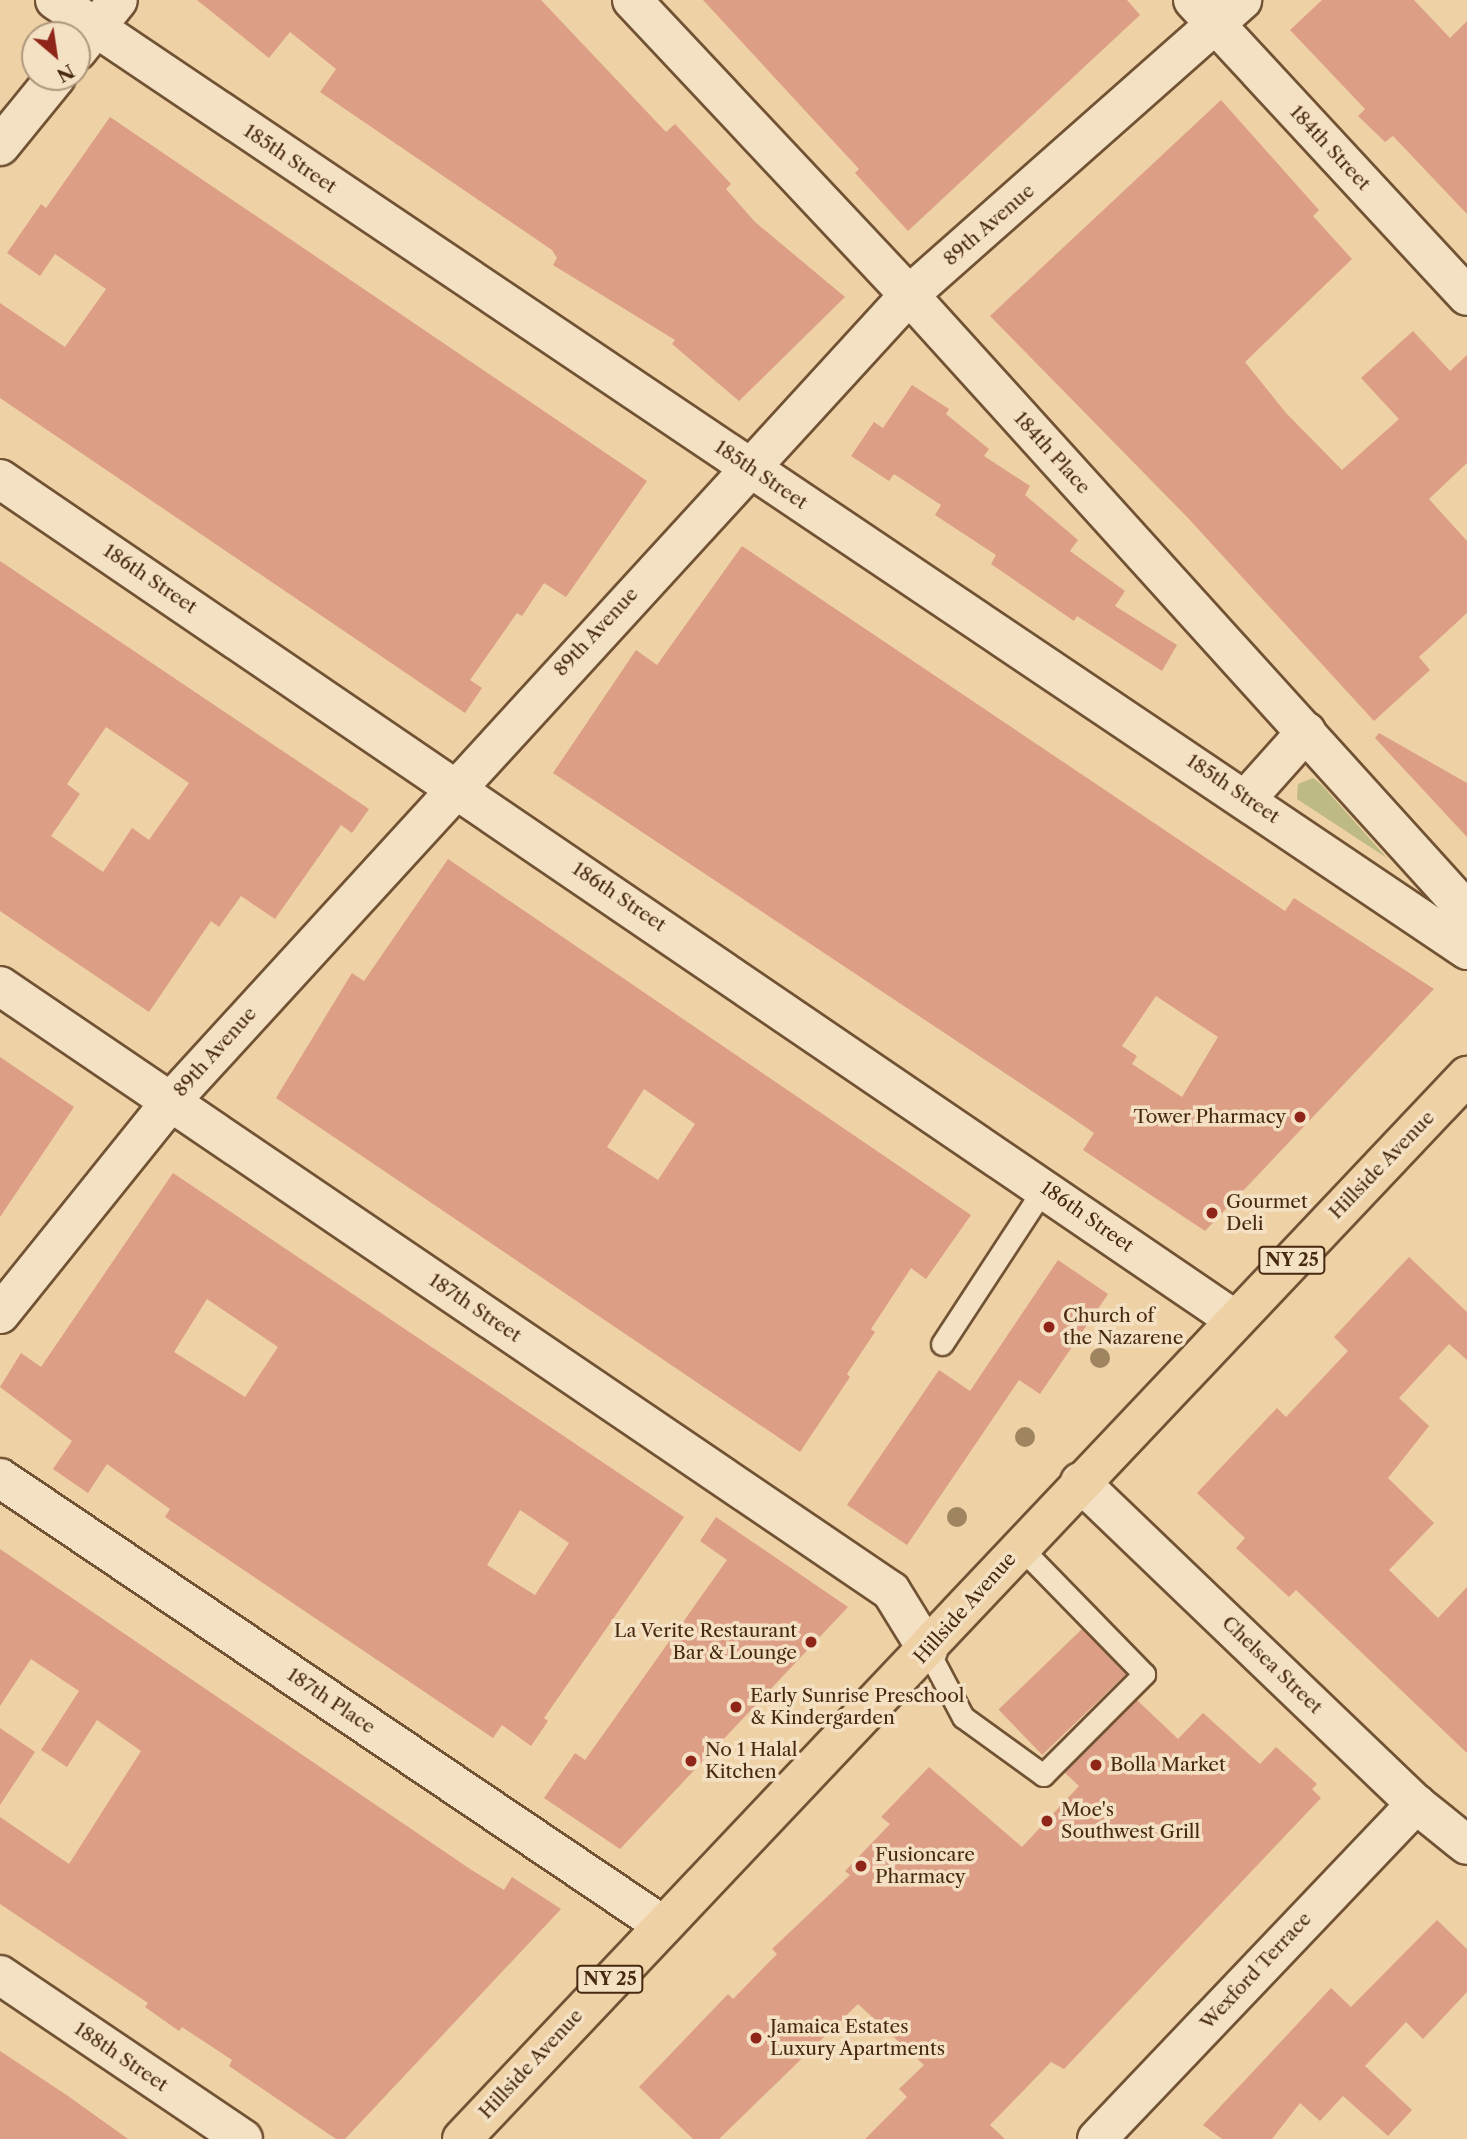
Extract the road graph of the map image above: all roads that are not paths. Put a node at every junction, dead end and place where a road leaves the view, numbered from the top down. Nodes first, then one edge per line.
1 (55, 0) edge
2 (632, 0) edge
3 (1217, 8) edge
4 (97, 26) edge
5 (45, 91) edge
6 (0, 146) edge
7 (909, 295) junction
8 (1467, 296) edge
9 (748, 467) junction
10 (0, 479) edge
11 (1306, 733) junction
12 (456, 784) junction
13 (1247, 798) junction
14 (1467, 911) edge
15 (1467, 950) edge
16 (0, 986) edge
17 (1467, 1076) edge
18 (171, 1101) junction
19 (1044, 1188) junction
20 (0, 1314) edge
21 (1235, 1320) junction
22 (942, 1344) dead end
23 (0, 1478) edge
24 (1080, 1482) junction
25 (1019, 1546) junction
26 (928, 1651) junction
27 (1416, 1804) junction
28 (1467, 1845) edge
29 (661, 1924) junction
30 (0, 1975) edge
31 (243, 2139) edge
32 (462, 2139) edge
33 (1097, 2139) edge

1 - 4 street, 185th Street
2 - 7 street, 184th Place
3 - 7 street, 89th Avenue
3 - 8 street, 184th Street
4 - 9 street, 185th Street
5 - 6 street
7 - 9 street, 89th Avenue
7 - 11 street, 184th Place
9 - 12 street, 89th Avenue
9 - 13 street, 185th Street
10 - 12 street, 186th Street
11 - 13 street
11 - 14 street, 184th Place
12 - 18 street, 89th Avenue
12 - 19 street, 186th Street
13 - 15 street, 185th Street
16 - 18 street, 187th Street
17 - 21 main road, Hillside Avenue / NY 25
18 - 20 street, 89th Avenue
18 - 26 street, 187th Street
19 - 21 street, 186th Street
19 - 22 lane
21 - 24 main road, Hillside Avenue / NY 25
23 - 29 street, 187th Place
24 - 25 main road, Hillside Avenue / NY 25
24 - 27 street, Chelsea Street
25 - 26 main road, Hillside Avenue / NY 25
25 - 26 lane
26 - 29 main road, Hillside Avenue / NY 25
27 - 28 street, Chelsea Street
27 - 33 street, Wexford Terrace
29 - 32 main road, Hillside Avenue / NY 25
30 - 31 street, 188th Street

